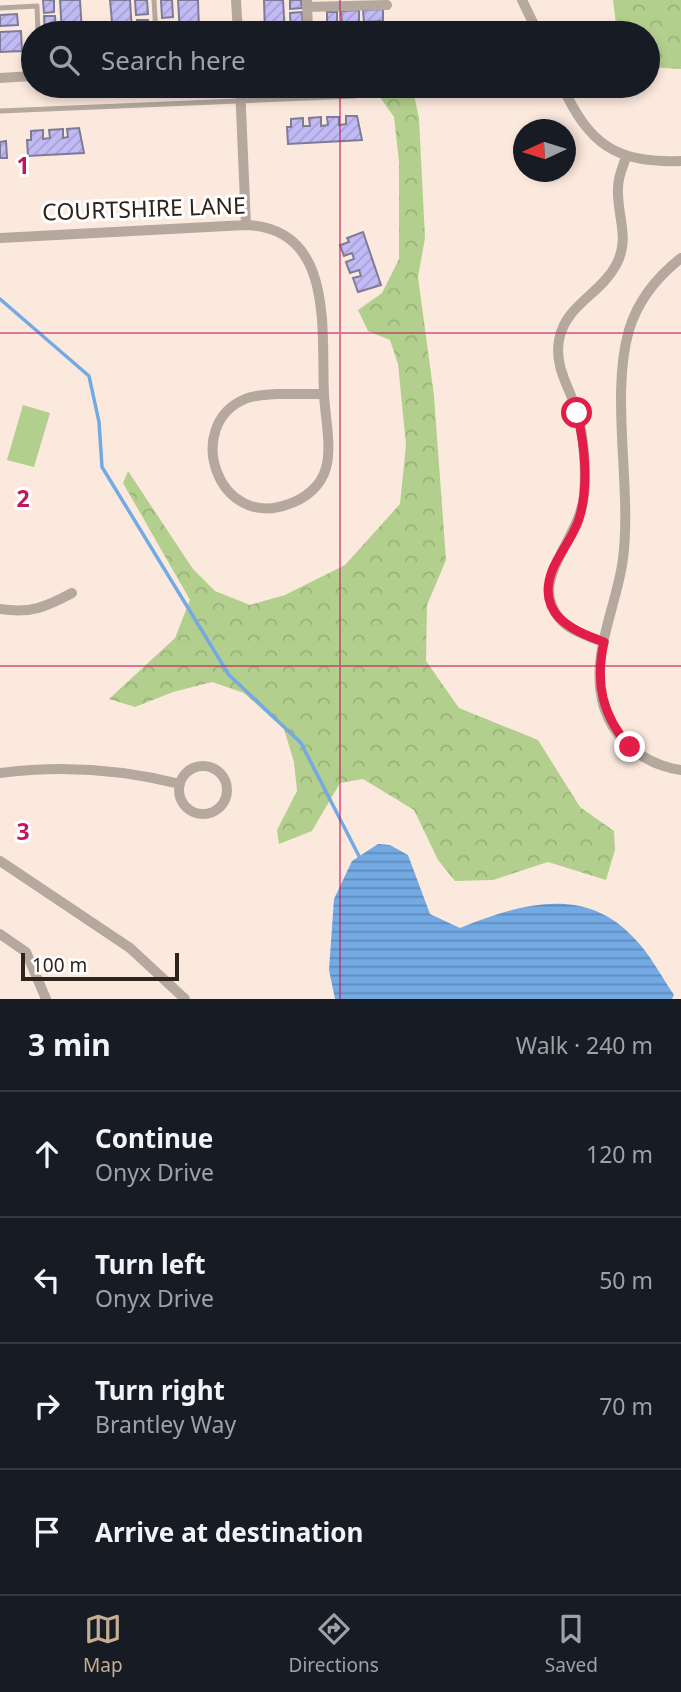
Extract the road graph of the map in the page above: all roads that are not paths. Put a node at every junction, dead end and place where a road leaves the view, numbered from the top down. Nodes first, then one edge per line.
1 (154, 0) edge
2 (236, 0) edge
3 (522, 0) edge
4 (37, 3) edge
5 (307, 4) edge
6 (387, 5) dead end
7 (0, 8) edge
8 (38, 21) edge
9 (155, 21) edge
10 (237, 21) edge
11 (532, 21) edge
12 (21, 77) edge
13 (0, 78) edge
14 (298, 98) edge
15 (569, 98) edge
16 (241, 100) junction
17 (0, 111) edge
18 (626, 157) junction
19 (681, 161) edge
20 (246, 225) junction
21 (0, 238) edge
22 (681, 258) edge
23 (324, 394) junction
24 (72, 593) dead end
25 (0, 608) edge
26 (604, 642) junction
27 (681, 770) edge
28 (0, 773) edge
29 (180, 784) junction
30 (0, 861) edge
31 (0, 934) edge
32 (46, 999) edge
33 (185, 999) edge

1 - 9 lane
2 - 10 street
3 - 11 street
4 - 7 lane
4 - 8 lane
5 - 6 street
12 - 13 street
14 - 16 lane
15 - 18 street
16 - 17 lane
16 - 20 street
18 - 19 street
18 - 26 street
20 - 21 street, COURTSHIRE LANE
20 - 23 street, COURTSHIRE LANE
22 - 26 street
23 - 23 street, COURTSHIRE LANE
24 - 25 street
26 - 27 street
28 - 29 street
29 - 29 street
30 - 33 street
31 - 32 street

